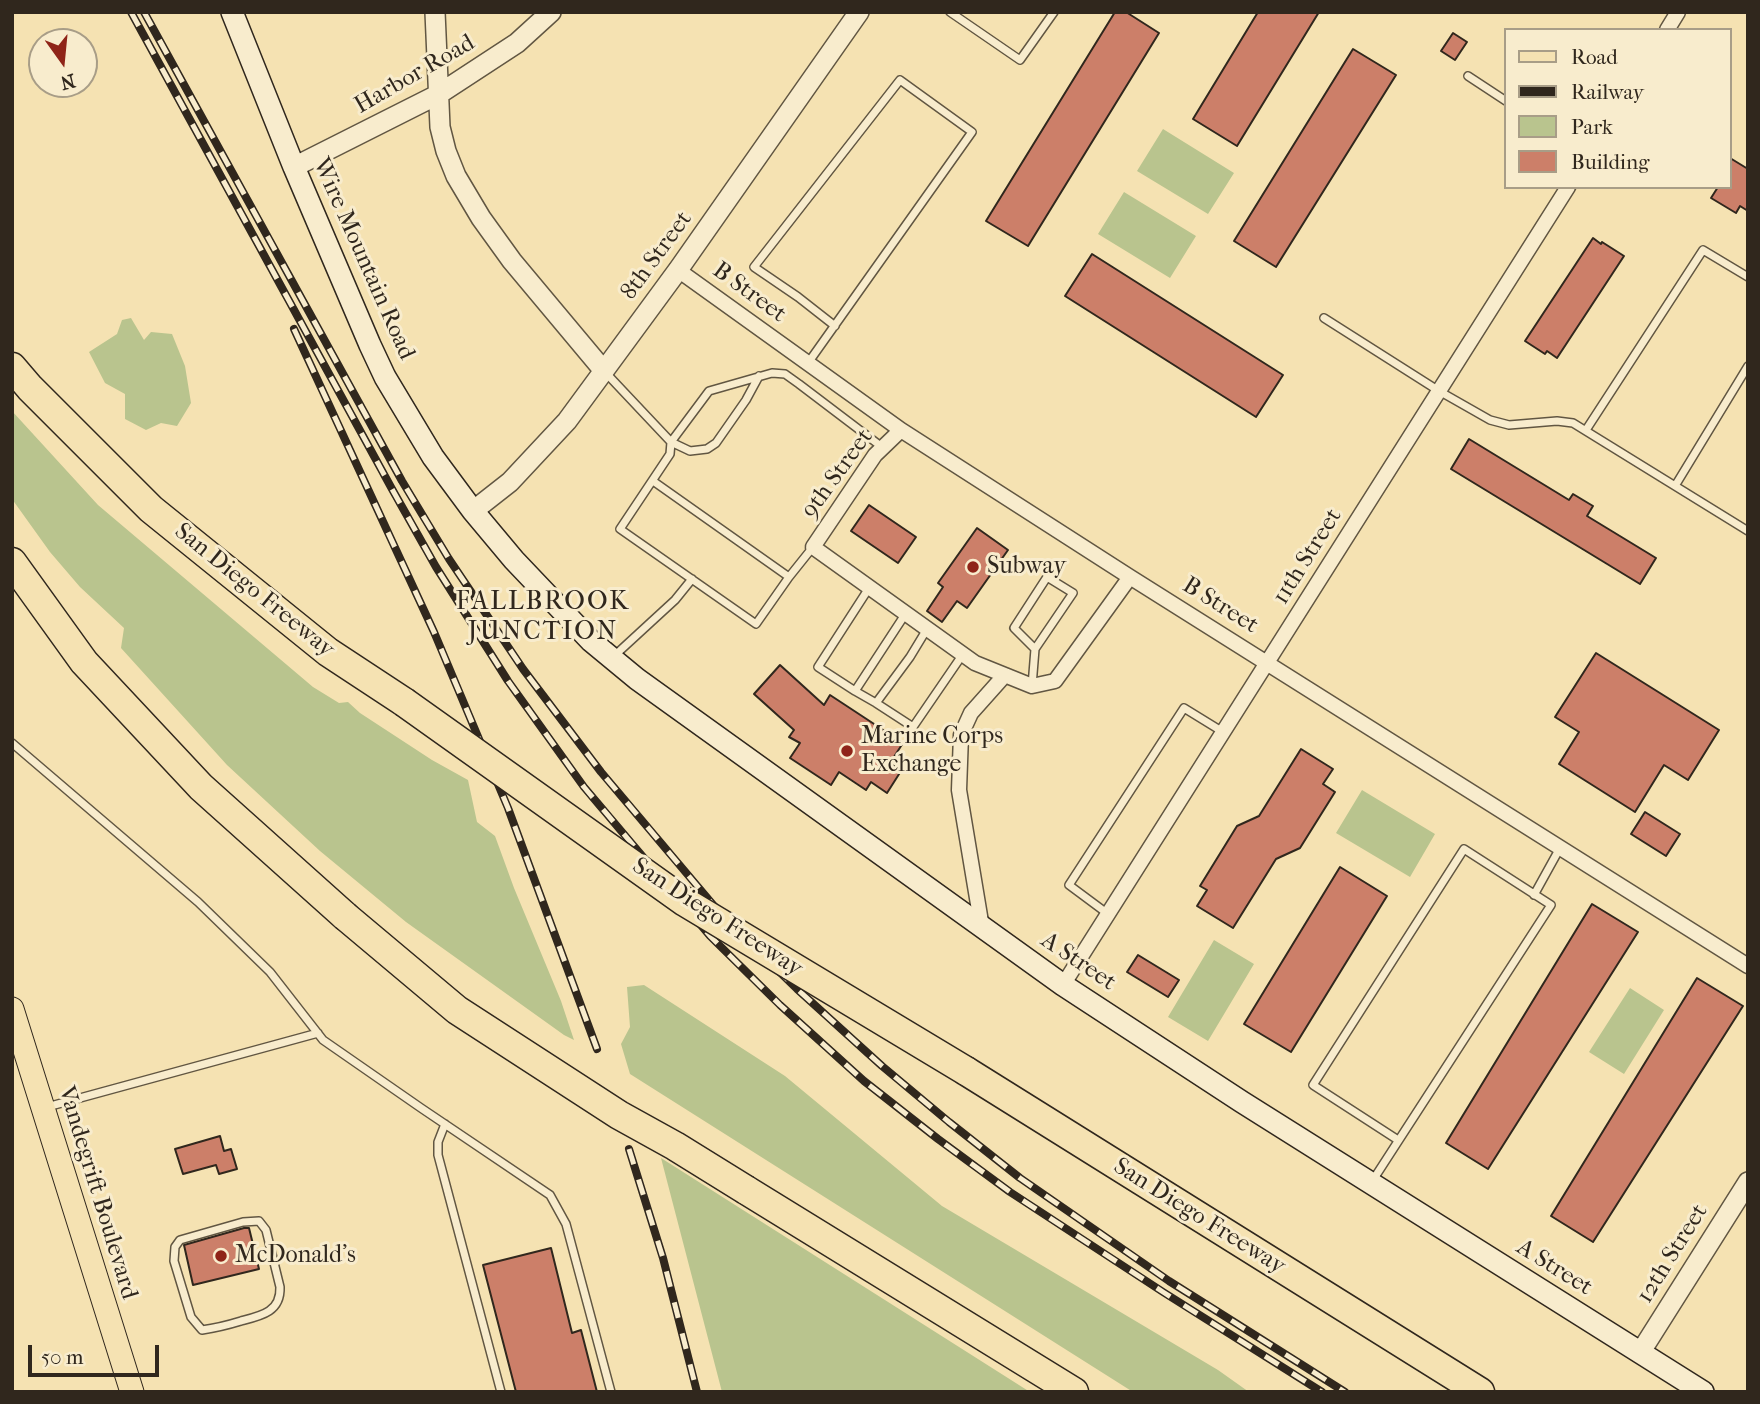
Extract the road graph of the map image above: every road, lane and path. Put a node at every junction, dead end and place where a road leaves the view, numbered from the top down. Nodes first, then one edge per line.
1 (232, 12) edge
2 (435, 12) edge
3 (551, 12) edge
4 (859, 12) edge
5 (950, 12) edge
6 (1055, 12) edge
7 (1678, 12) edge
8 (1668, 28) edge
9 (1468, 76) dead end
10 (439, 94) junction
11 (1504, 99) edge
12 (294, 167) junction
13 (1566, 189) edge
14 (678, 270) junction
15 (1748, 277) edge
16 (1324, 318) dead end
17 (835, 326) junction
18 (808, 363) junction
19 (1748, 366) edge
20 (12, 367) edge
21 (604, 371) junction
22 (759, 376) junction
23 (1439, 391) junction
24 (901, 430) junction
25 (1586, 430) junction
26 (671, 442) junction
27 (883, 448) junction
28 (653, 481) junction
29 (1675, 486) junction
30 (473, 511) junction
31 (1748, 531) edge
32 (813, 547) junction
33 (12, 562) edge
34 (1130, 577) junction
35 (789, 578) junction
36 (692, 579) junction
37 (870, 587) junction
38 (906, 613) junction
39 (927, 629) junction
40 (1035, 649) junction
41 (963, 654) junction
42 (612, 658) junction
43 (1268, 663) junction
44 (1004, 676) junction
45 (1032, 686) junction
46 (855, 691) junction
47 (876, 703) junction
48 (1224, 733) junction
49 (12, 743) edge
50 (1560, 848) junction
51 (1534, 895) junction
52 (1109, 914) junction
53 (982, 928) junction
54 (1748, 966) edge
55 (1063, 985) junction
56 (12, 1009) edge
57 (318, 1033) junction
58 (43, 1108) junction
59 (445, 1124) junction
60 (1398, 1140) junction
61 (1748, 1182) edge
62 (1370, 1183) junction
63 (273, 1308) joint
64 (1640, 1353) junction
65 (132, 1392) edge
66 (501, 1392) edge
67 (611, 1392) edge
68 (1074, 1392) edge
69 (1479, 1392) edge
70 (1703, 1392) edge

1 - 12 main road, Wire Mountain Road
2 - 10 street
3 - 10 street, Harbor Road
4 - 14 street, 8th Street
5 - 6 lane
7 - 8 street
9 - 11 lane
10 - 12 street, Harbor Road
10 - 21 street
12 - 30 main road, Wire Mountain Road
13 - 23 street, 11th Street
14 - 18 street, B Street
14 - 21 street, 8th Street
15 - 25 lane
16 - 23 lane
17 - 17 lane
17 - 18 lane
18 - 24 street, B Street
19 - 29 lane
20 - 69 highway, San Diego Freeway, bridge
21 - 26 lane
21 - 30 street, 8th Street
22 - 26 lane
22 - 26 lane
22 - 27 lane
23 - 25 lane
23 - 43 street, 11th Street
24 - 27 street, 9th Street
24 - 34 street, B Street
25 - 29 lane
26 - 28 lane
27 - 32 street, 9th Street
28 - 35 lane
28 - 36 lane
29 - 31 lane
30 - 42 main road, A Street
32 - 35 lane
32 - 37 street
33 - 68 highway, bridge
34 - 43 street, B Street
34 - 45 street
35 - 36 lane
36 - 42 lane
37 - 38 street
37 - 46 lane
38 - 39 street
38 - 46 lane
39 - 41 street
39 - 47 lane
40 - 40 lane
40 - 45 lane
41 - 44 street
41 - 47 lane
42 - 53 main road, A Street
43 - 48 street, 11th Street
43 - 50 street, B Street
44 - 45 street
44 - 53 street
46 - 47 lane
48 - 52 street, 11th Street
48 - 52 lane
49 - 57 lane
50 - 51 lane
50 - 54 street, B Street
51 - 60 lane
51 - 60 lane
52 - 55 street, 11th Street
53 - 55 main road, A Street
55 - 62 main road, A Street
56 - 58 main road, Vandegrift Boulevard
57 - 58 lane
57 - 59 lane
58 - 65 main road, Vandegrift Boulevard
59 - 66 lane
59 - 67 lane
60 - 62 lane
61 - 64 street, 12th Street
62 - 64 main road, A Street
63 - 63 lane
64 - 70 main road, A Street

